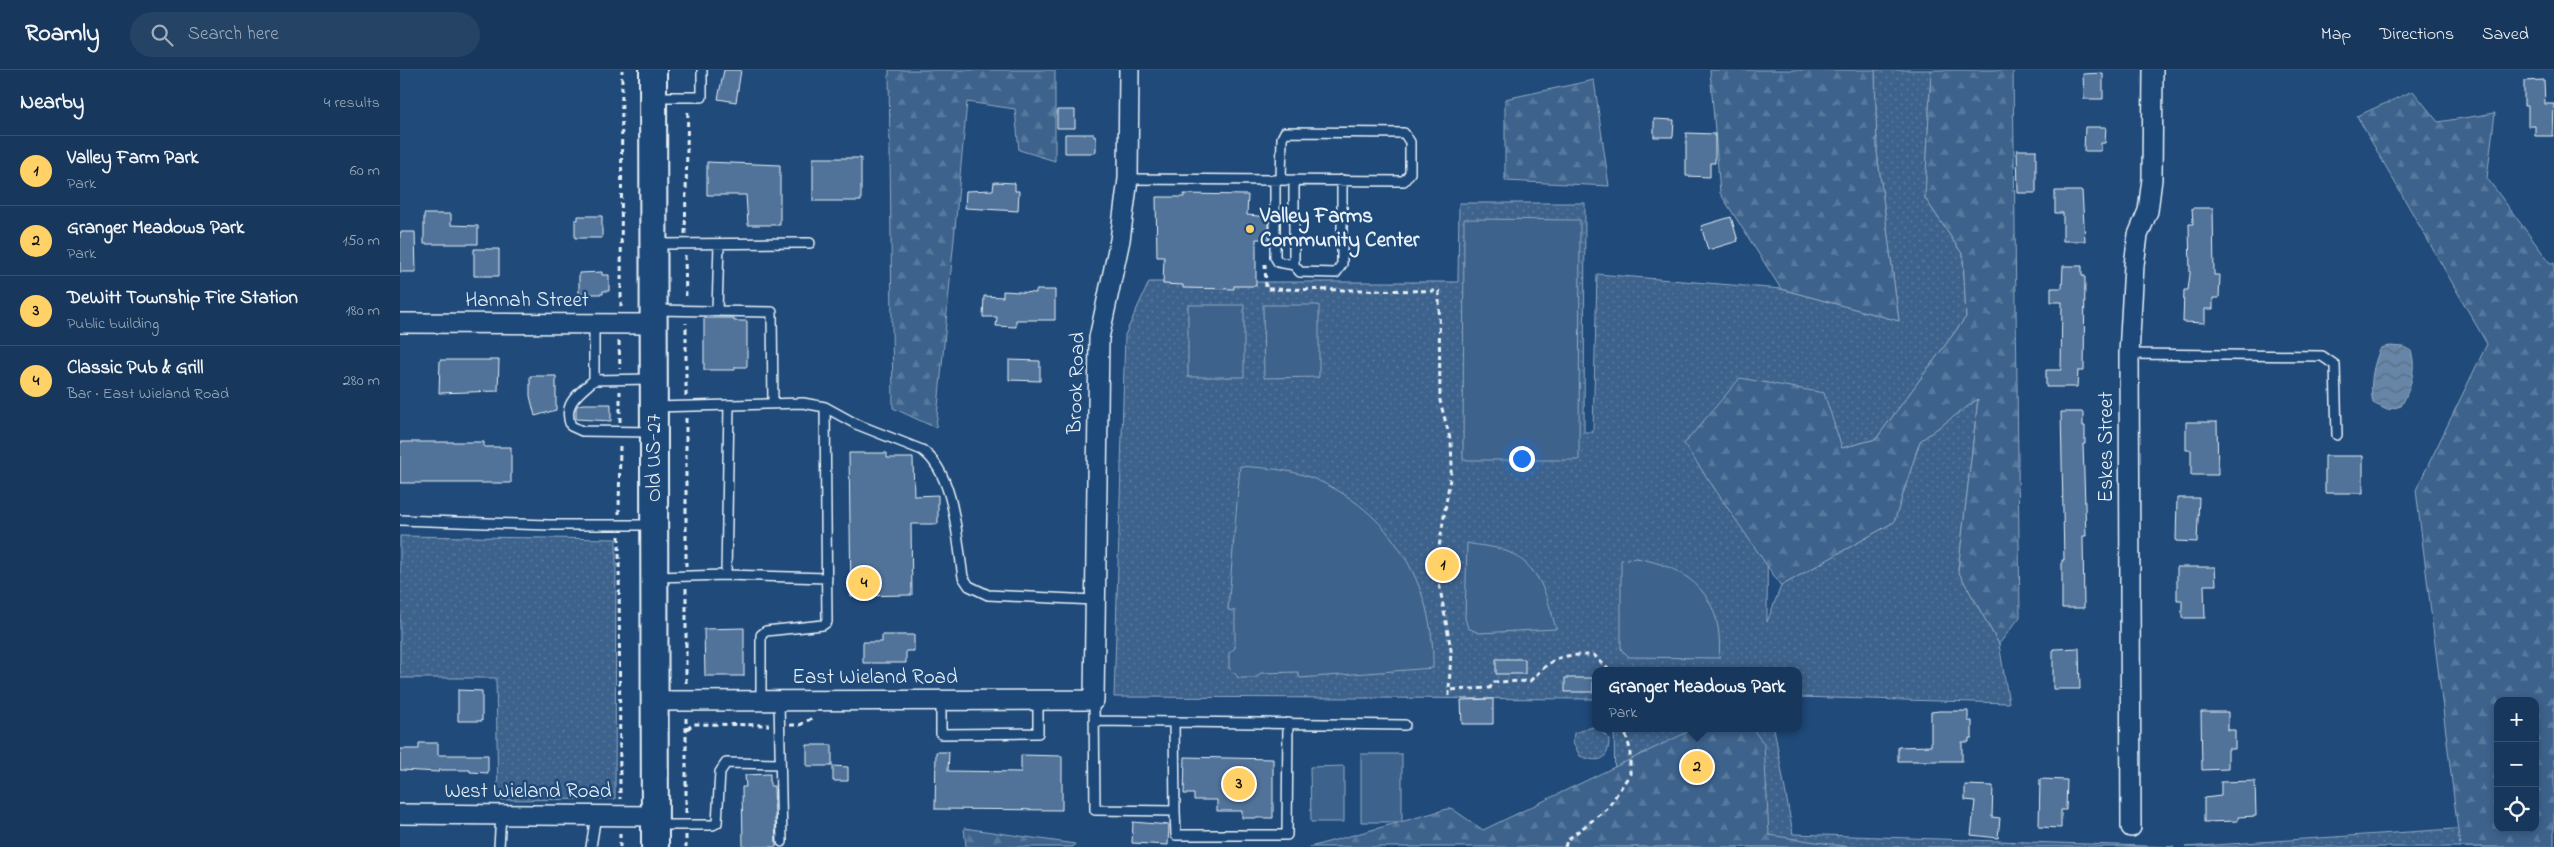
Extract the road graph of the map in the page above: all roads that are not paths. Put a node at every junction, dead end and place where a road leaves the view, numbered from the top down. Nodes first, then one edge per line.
1 (653, 70) edge
2 (702, 70) edge
3 (1129, 70) edge
4 (2153, 70) edge
5 (653, 97) junction
6 (1128, 179) junction
7 (1278, 180) junction
8 (1294, 180) junction
9 (1342, 180) junction
10 (810, 243) dead end
11 (654, 244) junction
12 (720, 244) junction
13 (1294, 265) junction
14 (716, 311) junction
15 (654, 317) junction
16 (400, 323) edge
17 (594, 324) junction
18 (2129, 354) junction
19 (655, 379) junction
20 (594, 380) junction
21 (773, 404) junction
22 (729, 405) junction
23 (825, 407) junction
24 (655, 419) junction
25 (2337, 435) dead end
26 (400, 520) edge
27 (655, 525) junction
28 (726, 575) junction
29 (655, 577) junction
30 (827, 578) junction
31 (1094, 600) junction
32 (940, 700) junction
33 (1038, 700) junction
34 (1094, 700) junction
35 (656, 701) junction
36 (770, 701) junction
37 (1095, 721) junction
38 (1174, 722) junction
39 (1288, 723) junction
40 (1405, 725) dead end
41 (780, 764) junction
42 (1175, 811) junction
43 (400, 814) edge
44 (501, 814) junction
45 (596, 815) junction
46 (2131, 828) dead end
47 (655, 829) edge
48 (782, 842) dead end
49 (500, 847) edge
50 (591, 847) edge

1 - 5 main road, Old US-27
2 - 5 lane
3 - 6 street, Brook Road
4 - 18 street, Eskes Street
5 - 11 main road, Old US-27
6 - 7 lane
6 - 31 street, Brook Road
7 - 8 lane
7 - 9 lane
7 - 13 lane
8 - 9 lane
8 - 13 lane
9 - 13 lane
10 - 12 lane
11 - 12 lane
11 - 15 main road, Old US-27
12 - 14 lane
14 - 15 lane
14 - 21 lane
15 - 17 street, Hannah Street
15 - 19 main road, Old US-27
16 - 17 street, Hannah Street
17 - 20 lane
18 - 25 lane
18 - 46 street, Eskes Street
19 - 20 lane
19 - 24 main road, Old US-27
20 - 24 lane
21 - 22 lane
21 - 23 lane
22 - 24 lane
22 - 28 lane
23 - 30 lane
23 - 31 lane
24 - 27 main road, Old US-27
26 - 27 lane
27 - 29 main road, Old US-27
28 - 29 lane
28 - 30 lane
29 - 35 main road, Old US-27
30 - 36 lane
31 - 34 street, Brook Road
32 - 33 street, East Wieland Road
32 - 33 lane
32 - 36 street, East Wieland Road
33 - 34 street, East Wieland Road
34 - 37 lane
35 - 36 street, East Wieland Road
35 - 47 main road, Old US-27
36 - 41 lane
37 - 38 lane
37 - 42 lane
38 - 39 lane
38 - 42 lane
39 - 40 lane
39 - 42 lane
41 - 47 lane
41 - 48 lane
43 - 44 street, West Wieland Road
44 - 45 street, West Wieland Road
44 - 49 lane
45 - 47 street, West Wieland Road
45 - 50 lane

